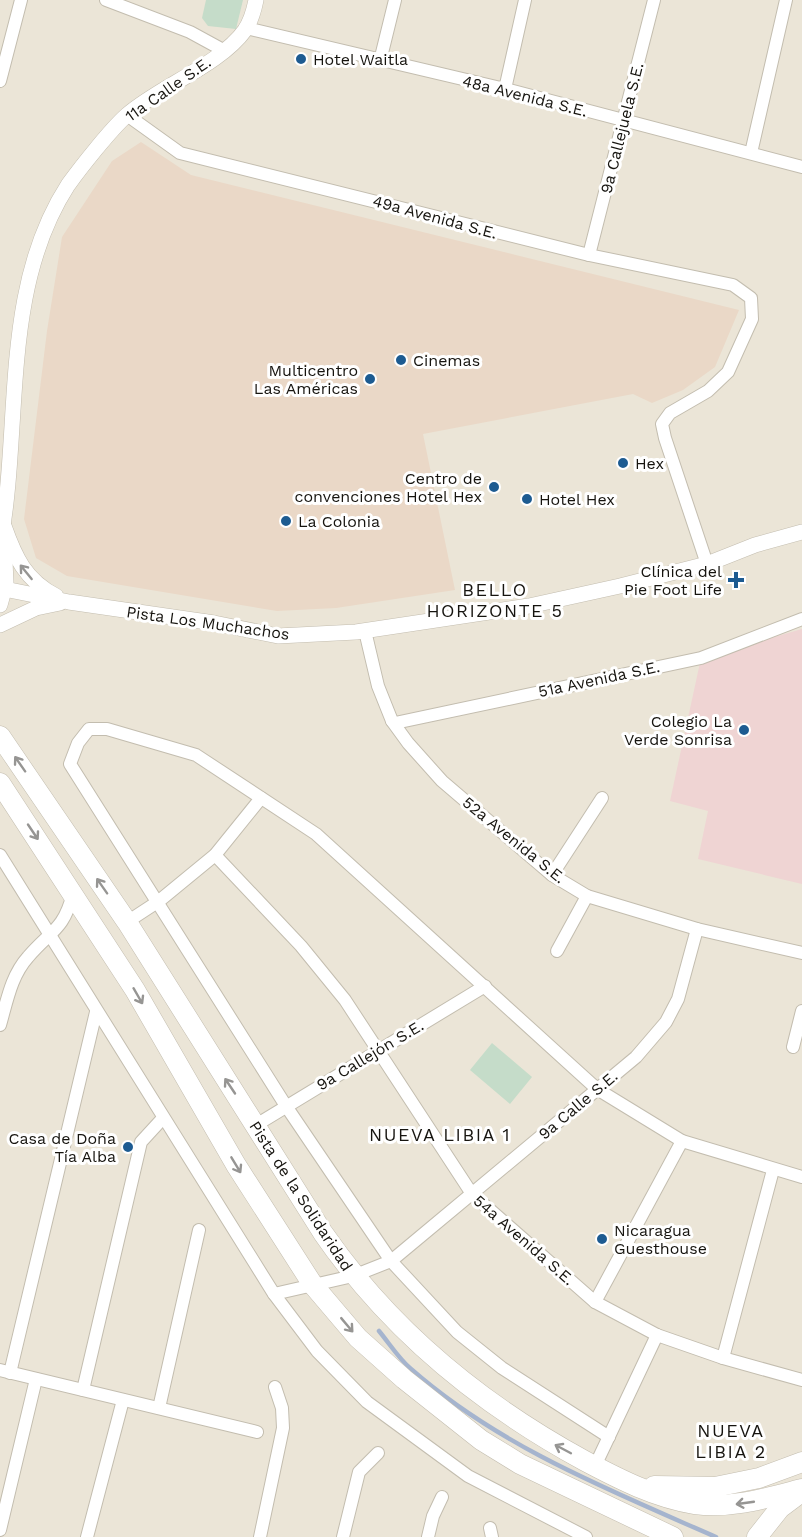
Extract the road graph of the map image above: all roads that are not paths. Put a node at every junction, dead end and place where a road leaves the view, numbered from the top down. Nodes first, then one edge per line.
1 (21, 0) edge
2 (106, 0) edge
3 (256, 0) edge
4 (395, 0) edge
5 (525, 0) edge
6 (654, 0) edge
7 (786, 0) edge
8 (246, 28) junction
9 (223, 50) junction
10 (380, 61) junction
11 (0, 81) edge
12 (505, 89) junction
13 (127, 115) junction
14 (625, 122) junction
15 (751, 153) junction
16 (802, 167) edge
17 (589, 255) junction
18 (4, 524) junction
19 (802, 532) edge
20 (0, 544) edge
21 (707, 564) junction
22 (3, 588) edge
23 (69, 602) junction
24 (0, 605) edge
25 (802, 620) edge
26 (0, 625) edge
27 (365, 631) junction
28 (392, 721) junction
29 (0, 736) edge
30 (0, 783) edge
31 (261, 798) junction
32 (602, 798) dead end
33 (0, 855) edge
34 (215, 855) junction
35 (552, 875) junction
36 (74, 893) junction
37 (587, 896) junction
38 (159, 901) junction
39 (127, 922) junction
40 (698, 929) junction
41 (51, 935) junction
42 (557, 951) dead end
43 (802, 953) edge
44 (485, 986) junction
45 (802, 1011) edge
46 (96, 1012) junction
47 (0, 1025) edge
48 (793, 1047) dead end
49 (377, 1051) junction
50 (597, 1089) junction
51 (286, 1106) junction
52 (163, 1118) junction
53 (256, 1125) junction
54 (682, 1141) junction
55 (772, 1170) junction
56 (802, 1177) edge
57 (471, 1194) junction
58 (199, 1230) dead end
59 (391, 1261) junction
60 (353, 1276) junction
61 (313, 1285) junction
62 (274, 1294) junction
63 (595, 1302) junction
64 (657, 1335) junction
65 (723, 1358) junction
66 (5, 1372) edge
67 (36, 1379) junction
68 (802, 1380) edge
69 (275, 1387) dead end
70 (83, 1390) junction
71 (123, 1400) junction
72 (159, 1408) junction
73 (257, 1432) dead end
74 (609, 1437) junction
75 (378, 1453) dead end
76 (802, 1462) edge
77 (595, 1466) junction
78 (633, 1486) junction
79 (802, 1490) edge
80 (442, 1497) dead end
81 (623, 1511) junction
82 (0, 1530) edge
83 (87, 1537) edge
84 (260, 1537) edge
85 (343, 1537) edge
86 (428, 1537) edge
87 (584, 1537) edge
88 (649, 1537) edge
89 (674, 1537) edge
90 (757, 1537) edge

1 - 11 street
2 - 9 street
3 - 8 street, 11a Calle S.E.
4 - 10 street
5 - 12 street
6 - 14 street, 9a Callejuela S.E.
7 - 15 street
8 - 9 street, 11a Calle S.E.
8 - 10 street, 48a Avenida S.E.
9 - 13 street, 11a Calle S.E.
10 - 12 street, 48a Avenida S.E.
12 - 14 street, 48a Avenida S.E.
13 - 17 street, 49a Avenida S.E.
13 - 18 street, 11a Calle S.E.
14 - 15 street, 48a Avenida S.E.
14 - 17 street, 9a Callejuela S.E.
15 - 16 street, 48a Avenida S.E.
17 - 21 street, 49a Avenida S.E.
18 - 20 street, 11a Calle S.E.
18 - 22 street, 11a Calle S.E.
23 -> 18 street
19 - 21 street, Pista Los Muchachos
21 - 27 street, Pista Los Muchachos
22 - 23 street, Pista Los Muchachos
22 - 24 street, 11a Calle S.E.
23 - 26 street
23 - 27 street, Pista Los Muchachos
25 - 28 street, 51a Avenida S.E.
27 - 28 street, 52a Avenida S.E.
28 - 35 street, 52a Avenida S.E.
39 -> 29 main road, Pista de la Solidaridad
30 -> 36 main road
31 - 34 street
31 - 38 street
31 - 44 street
32 - 35 street
33 - 41 street
34 - 38 street
34 - 49 street, 54a Avenida S.E.
35 - 37 street, 52a Avenida S.E.
36 - 41 street
36 -> 61 main road
37 - 40 street, 52a Avenida S.E.
37 - 42 street
38 - 39 street
38 - 51 street
53 -> 39 main road, Pista de la Solidaridad
40 - 43 street, 52a Avenida S.E.
40 - 50 street, 9a Calle S.E.
41 - 46 street
41 - 47 street
44 - 49 street, 9a Callejón S.E.
44 - 50 street
45 - 48 street
46 - 52 street
46 - 66 street
49 - 51 street, 9a Callejón S.E.
49 - 57 street, 54a Avenida S.E.
50 - 54 street
50 - 57 street, 9a Calle S.E.
51 - 53 street, 9a Callejón S.E.
51 - 59 street
52 - 62 street
52 - 70 street
53 - 60 main road, Pista de la Solidaridad
54 - 55 street
54 - 63 street
55 - 56 street
55 - 65 street
57 - 59 street, 9a Calle S.E.
57 - 63 street, 54a Avenida S.E.
58 - 72 street
59 - 60 street, 9a Calle S.E.
59 - 74 street
60 - 61 street, 9a Calle S.E.
77 -> 60 main road, Pista de la Solidaridad
61 - 62 street, 9a Calle S.E.
61 -> 81 main road
62 - 87 street
63 - 64 street, 54a Avenida S.E.
64 - 65 street, 54a Avenida S.E.
64 - 74 street
65 - 68 street, 54a Avenida S.E.
66 - 67 street
67 - 70 street
67 - 82 street
69 - 84 street
70 - 71 street
71 - 72 street
71 - 83 street
72 - 73 street
74 - 77 street
75 - 85 street
76 - 78 main road
77 - 78 main road, Pista de la Solidaridad
79 -> 78 main road, Pista de la Solidaridad
79 - 90 main road
80 - 86 street
81 - 88 main road
81 - 89 main road

